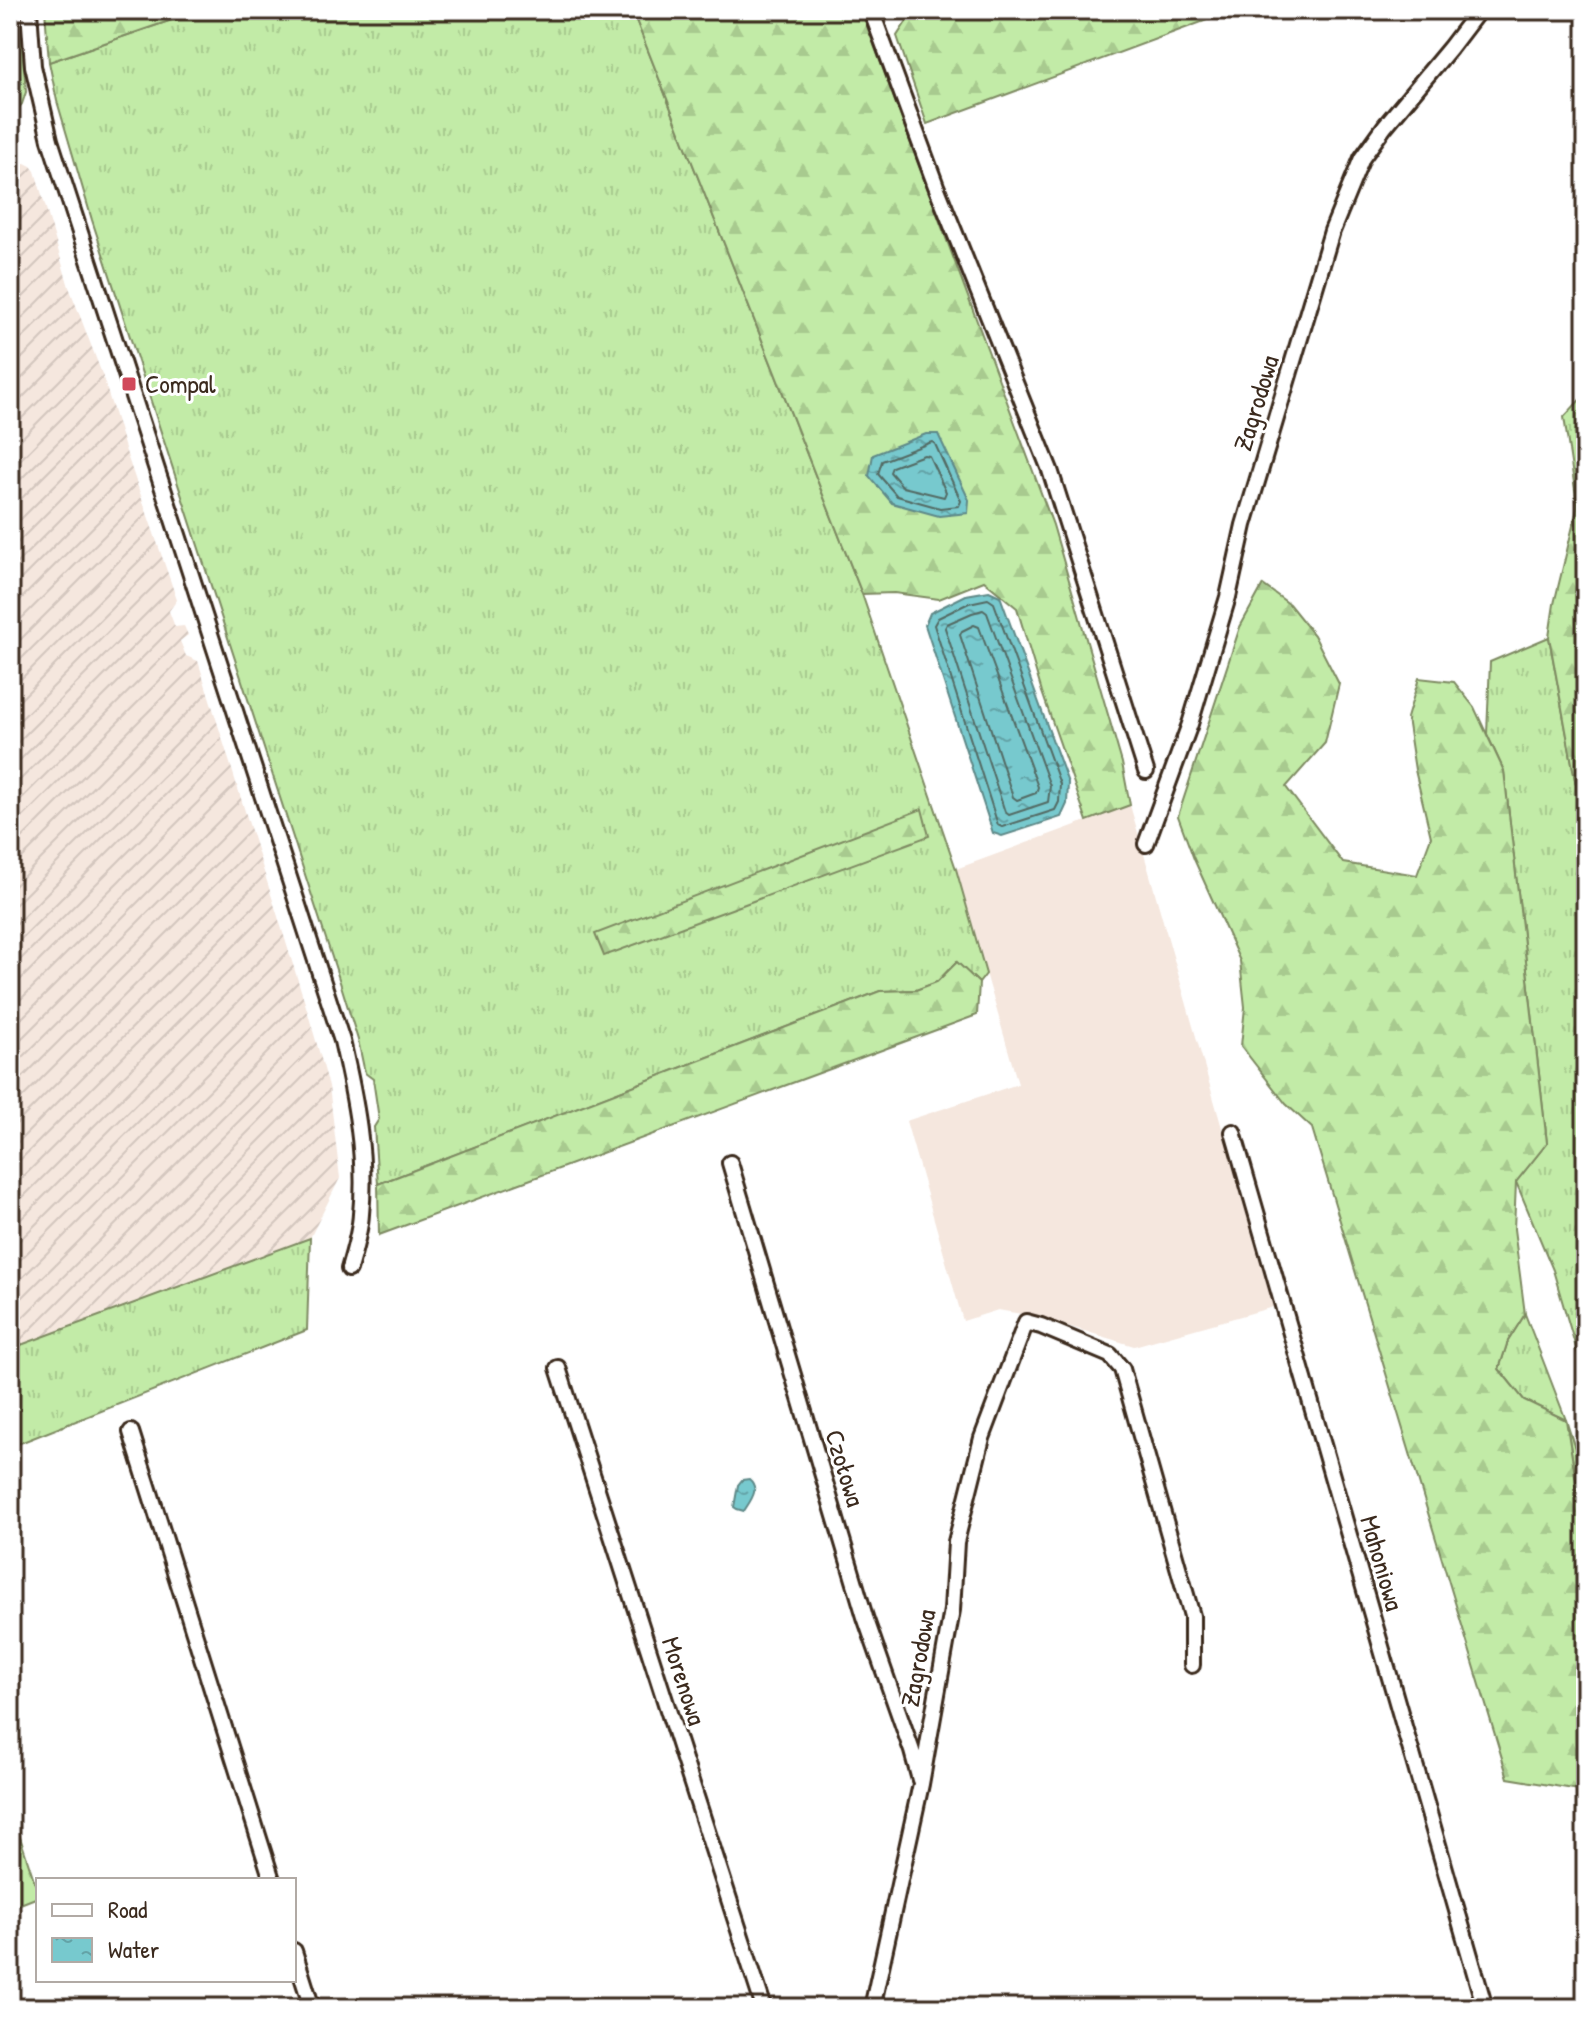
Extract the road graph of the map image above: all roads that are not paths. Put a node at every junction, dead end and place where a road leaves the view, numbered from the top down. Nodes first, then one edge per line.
1 (29, 10) edge
2 (871, 10) edge
3 (1479, 10) edge
4 (1146, 771) dead end
5 (1146, 844) dead end
6 (1233, 1132) dead end
7 (730, 1163) dead end
8 (349, 1269) dead end
9 (558, 1368) dead end
10 (131, 1432) dead end
11 (1192, 1665) dead end
12 (921, 1784) junction
13 (271, 1878) edge
14 (296, 1957) edge
15 (312, 2008) edge
16 (764, 2008) edge
17 (872, 2008) edge
18 (1485, 2008) edge

1 - 8 street
2 - 4 street
3 - 5 street, Zagrodowa
6 - 18 street, Mahoniowa
7 - 12 street, Czołowa
9 - 16 street, Morenowa
10 - 13 street
11 - 12 street, Zagrodowa
12 - 17 street, Zagrodowa
14 - 15 street

